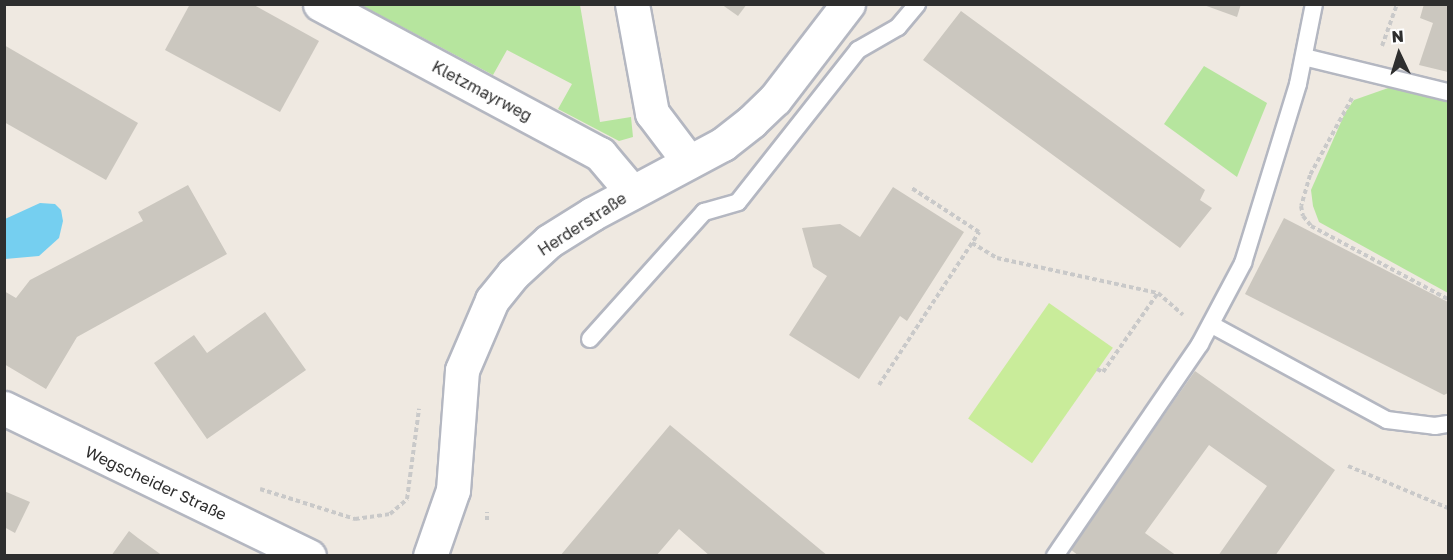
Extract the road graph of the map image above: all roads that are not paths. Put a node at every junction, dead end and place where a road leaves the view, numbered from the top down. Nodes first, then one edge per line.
1 (320, 4) edge
2 (632, 4) edge
3 (848, 4) edge
4 (917, 4) edge
5 (1314, 4) edge
6 (1304, 57) junction
7 (1449, 92) edge
8 (689, 162) junction
9 (632, 192) junction
10 (1215, 320) junction
11 (590, 339) dead end
12 (4, 408) edge
13 (1449, 424) edge
14 (309, 555) edge
15 (430, 555) edge
16 (1057, 555) edge

1 - 9 street, Kletzmayrweg
2 - 8 street
3 - 8 street, Herderstraße
4 - 11 lane
5 - 6 lane
6 - 7 lane
6 - 10 lane
8 - 9 street, Herderstraße
9 - 15 street, Herderstraße
10 - 13 lane
10 - 16 lane
12 - 14 street, Wegscheider Straße

